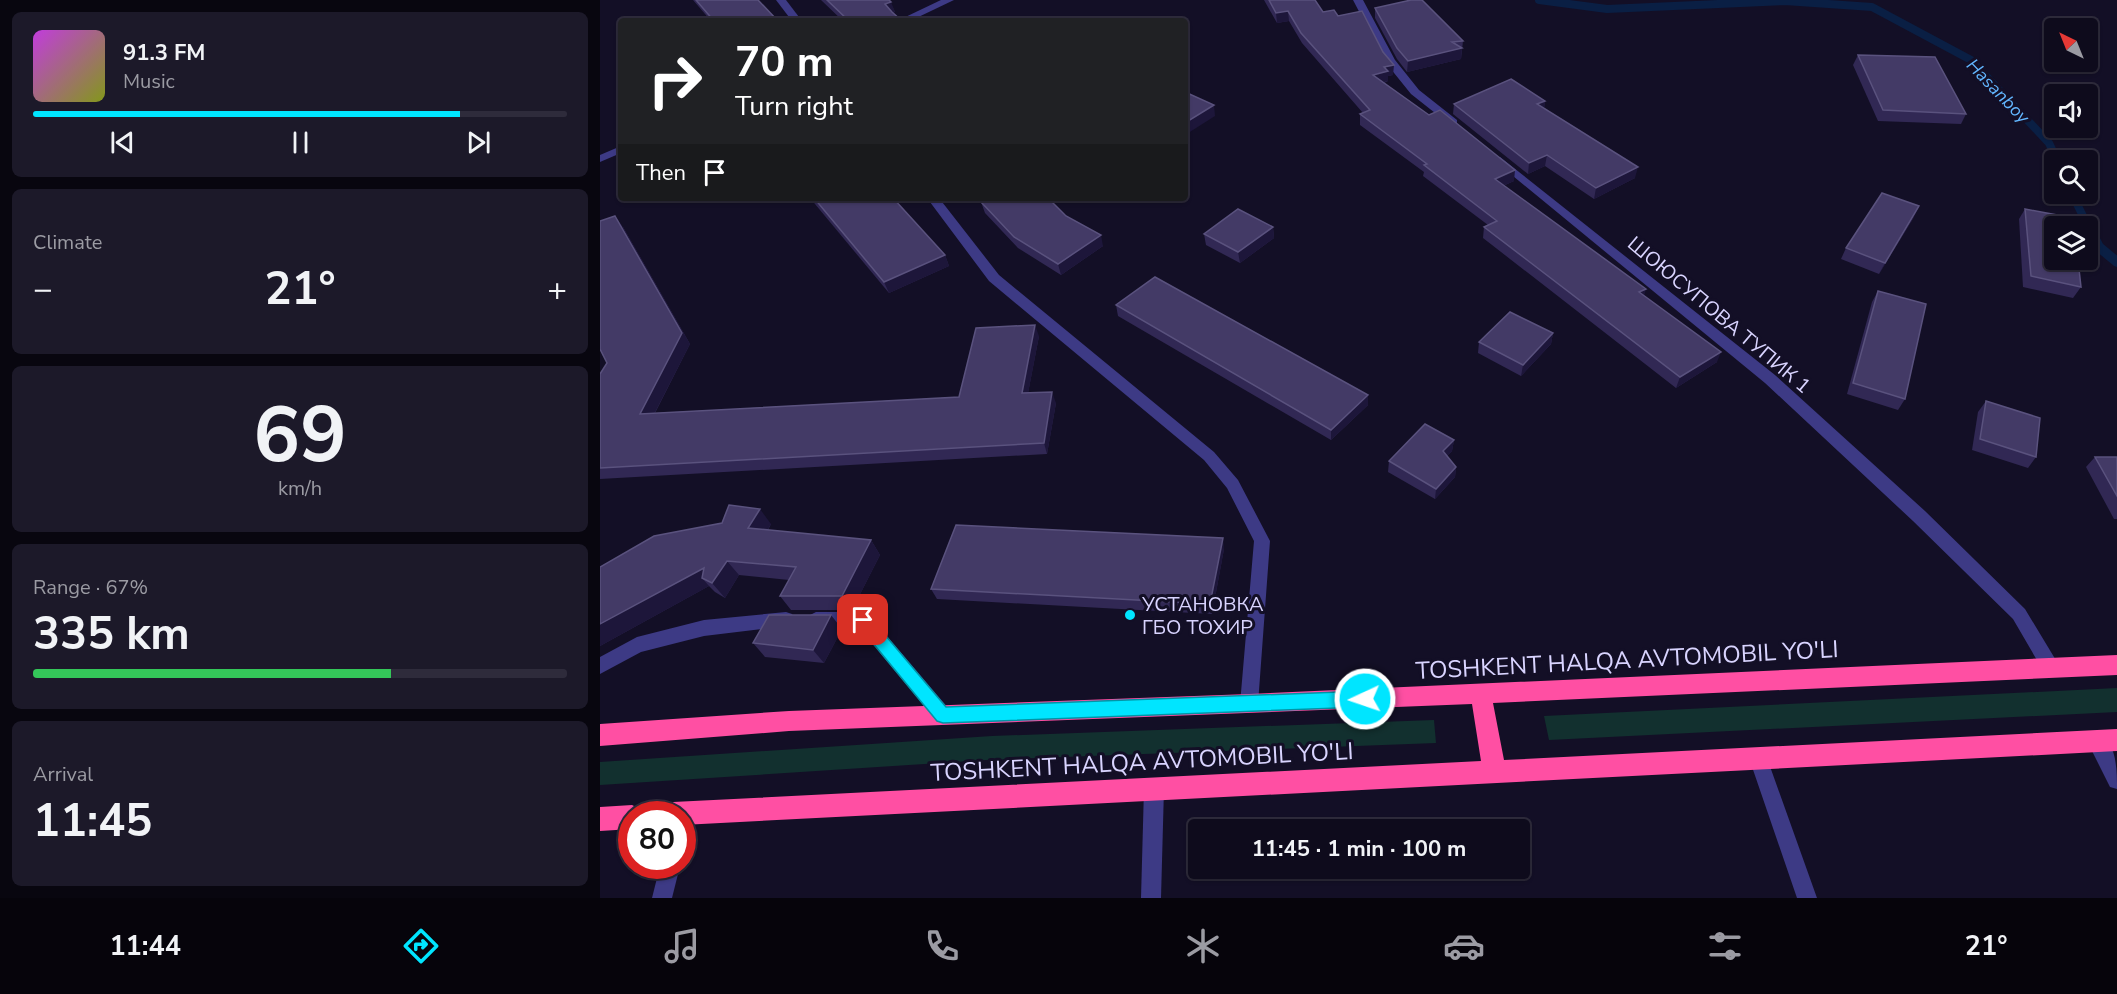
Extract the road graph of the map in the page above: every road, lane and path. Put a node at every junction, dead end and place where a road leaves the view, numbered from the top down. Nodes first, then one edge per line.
1 (781, 0) edge
2 (949, 0) edge
3 (1358, 0) edge
4 (795, 18) edge
5 (909, 18) edge
6 (1461, 128) edge
7 (618, 150) edge
8 (1488, 151) edge
9 (600, 159) edge
10 (935, 201) edge
11 (2117, 665) edge
12 (600, 666) edge
13 (2051, 668) junction
14 (1481, 694) junction
15 (1249, 704) junction
16 (943, 715) junction
17 (600, 735) edge
18 (2107, 741) edge
19 (1758, 758) junction
20 (1494, 771) junction
21 (2117, 780) edge
22 (1154, 788) junction
23 (696, 815) edge
24 (618, 818) edge
25 (600, 819) edge
26 (667, 879) edge
27 (662, 898) edge
28 (1151, 898) edge
29 (1807, 898) edge

1 - 4 street
2 - 5 street
3 - 6 street
7 - 9 street
8 - 13 street, ШОЮСУПОВА ТУПИК 1
10 - 15 street
11 - 13 highway, TOSHKENT HALQA AVTOMOBIL YO'LI
12 - 16 street
13 - 14 highway, TOSHKENT HALQA AVTOMOBIL YO'LI
14 - 15 highway, TOSHKENT HALQA AVTOMOBIL YO'LI
14 - 20 highway
15 - 16 highway, TOSHKENT HALQA AVTOMOBIL YO'LI
16 - 17 highway, TOSHKENT HALQA AVTOMOBIL YO'LI
18 - 19 highway, TOSHKENT HALQA AVTOMOBIL YO'LI
18 - 21 street
19 - 20 highway, TOSHKENT HALQA AVTOMOBIL YO'LI
19 - 29 street
20 - 22 highway, TOSHKENT HALQA AVTOMOBIL YO'LI
22 - 23 highway, TOSHKENT HALQA AVTOMOBIL YO'LI
22 - 28 street
24 - 25 highway
26 - 27 street

